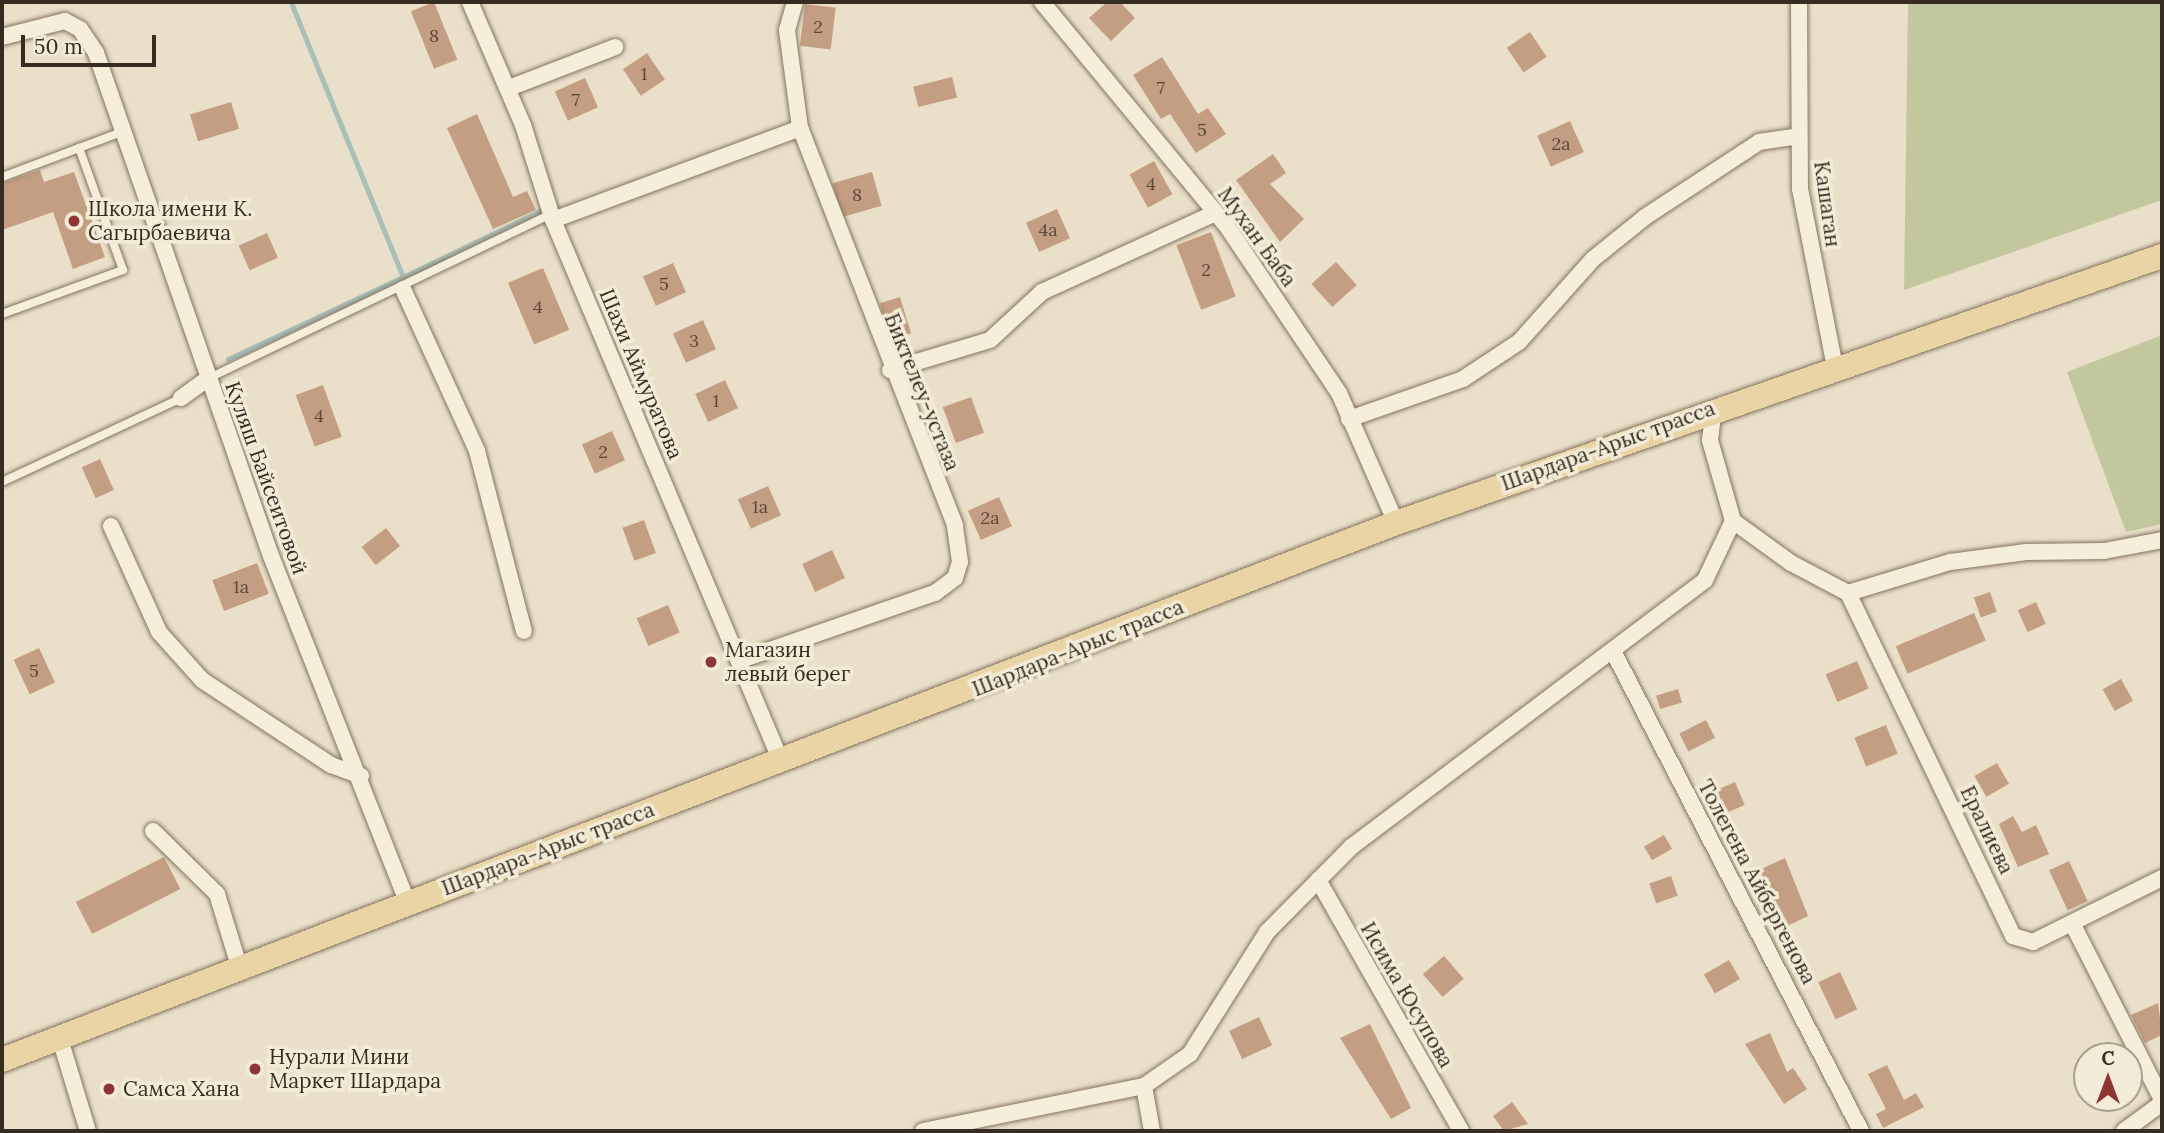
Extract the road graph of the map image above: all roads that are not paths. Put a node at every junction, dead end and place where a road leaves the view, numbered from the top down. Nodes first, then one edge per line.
1 (470, 2) edge
2 (795, 2) edge
3 (1042, 2) edge
4 (1799, 2) edge
5 (2, 37) edge
6 (615, 47) dead end
7 (509, 88) junction
8 (800, 128) junction
9 (122, 132) junction
10 (1799, 136) junction
11 (79, 148) junction
12 (2, 177) edge
13 (1215, 213) junction
14 (552, 217) junction
15 (2162, 256) edge
16 (403, 289) junction
17 (2, 314) edge
18 (1835, 367) junction
19 (890, 370) junction
20 (207, 379) junction
21 (181, 398) joint
22 (1714, 408) junction
23 (1349, 419) junction
24 (2, 482) edge
25 (1733, 521) junction
26 (1396, 523) junction
27 (111, 526) dead end
28 (2162, 540) edge
29 (1848, 593) junction
30 (524, 631) dead end
31 (1614, 653) junction
32 (741, 660) junction
33 (780, 759) junction
34 (361, 776) junction
35 (153, 831) dead end
36 (2162, 878) edge
37 (1318, 880) junction
38 (408, 903) junction
39 (2072, 923) junction
40 (240, 969) junction
41 (61, 1040) junction
42 (2, 1060) edge
43 (1144, 1086) junction
44 (2162, 1102) edge
45 (88, 1131) edge
46 (923, 1131) edge
47 (1152, 1131) edge
48 (1461, 1131) edge
49 (1861, 1131) edge
50 (2124, 1131) edge

1 - 7 street, Шахи Аймуратова
2 - 8 street, Биктелеу-устаза
3 - 13 street, Мухан Баба
4 - 10 street, Кашаган
5 - 9 street, Куляш Байсеитовой
6 - 7 street
7 - 14 street, Шахи Аймуратова
8 - 14 street
8 - 19 street, Биктелеу-устаза
9 - 11 lane
9 - 20 street, Куляш Байсеитовой
10 - 18 street, Кашаган
10 - 23 street
11 - 12 lane
11 - 17 lane
13 - 19 street
13 - 23 street, Мухан Баба
14 - 16 lane
14 - 32 street, Шахи Аймуратова
15 - 18 main road, Шардара-Арыс трасса
16 - 20 lane
16 - 30 street
18 - 22 main road, Шардара-Арыс трасса
19 - 32 street, Биктелеу-устаза
20 - 21 street
20 - 34 street, Куляш Байсеитовой
21 - 24 lane
22 - 25 street
22 - 26 main road, Шардара-Арыс трасса
23 - 26 street, Мухан Баба
25 - 29 street
25 - 31 street
26 - 33 main road, Шардара-Арыс трасса
27 - 34 street
28 - 29 street
29 - 39 street, Ералиева
31 - 37 street
31 - 49 street, Толегена Айбергенова
32 - 33 street, Шахи Аймуратова
33 - 38 main road, Шардара-Арыс трасса
34 - 38 street, Куляш Байсеитовой
35 - 40 street
36 - 39 street, Ералиева
37 - 43 street
37 - 48 street, Исима Юсупова
38 - 40 main road, Шардара-Арыс трасса
39 - 44 street
40 - 41 main road, Шардара-Арыс трасса
41 - 42 main road, Шардара-Арыс трасса
41 - 45 street
43 - 46 street
43 - 47 street
44 - 50 street

